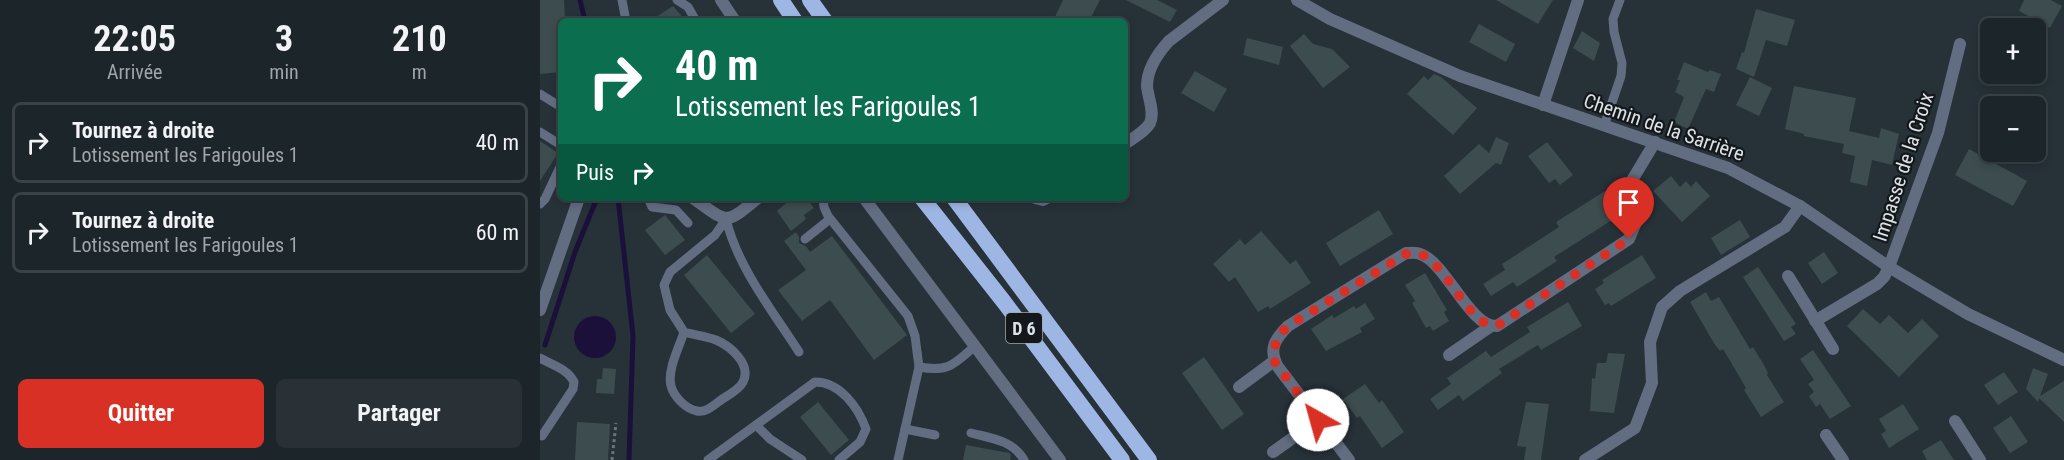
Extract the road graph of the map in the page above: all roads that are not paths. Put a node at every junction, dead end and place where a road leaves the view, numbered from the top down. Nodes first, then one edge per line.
1 (622, 0) edge
2 (678, 0) edge
3 (721, 0) edge
4 (768, 0) edge
5 (781, 0) edge
6 (810, 0) edge
7 (1223, 0) edge
8 (1578, 0) edge
9 (1620, 0) edge
10 (1303, 2) edge
11 (625, 18) edge
12 (694, 18) edge
13 (733, 18) edge
14 (780, 18) edge
15 (793, 18) edge
16 (823, 18) edge
17 (1960, 44) dead end
18 (540, 94) edge
19 (558, 105) edge
20 (1543, 105) junction
21 (1604, 126) junction
22 (540, 132) edge
23 (1655, 141) junction
24 (1128, 142) edge
25 (558, 143) edge
26 (558, 171) edge
27 (578, 201) edge
28 (649, 201) edge
29 (697, 201) edge
30 (754, 201) edge
31 (823, 201) edge
32 (866, 201) edge
33 (912, 201) edge
34 (924, 201) edge
35 (956, 201) edge
36 (540, 204) edge
37 (1800, 206) junction
38 (726, 219) junction
39 (830, 219) junction
40 (688, 223) dead end
41 (805, 239) dead end
42 (1889, 267) junction
43 (1788, 276) dead end
44 (1004, 302) junction
45 (540, 310) edge
46 (1815, 321) junction
47 (1491, 326) junction
48 (684, 332) junction
49 (975, 346) junction
50 (1833, 349) dead end
51 (799, 352) dead end
52 (1449, 355) dead end
53 (540, 358) edge
54 (2064, 360) edge
55 (1274, 361) junction
56 (919, 367) junction
57 (1239, 387) dead end
58 (1318, 420) junction
59 (1955, 421) dead end
60 (756, 424) junction
61 (905, 429) junction
62 (971, 433) dead end
63 (935, 435) dead end
64 (1826, 435) dead end
65 (543, 436) dead end
66 (1274, 452) dead end
67 (708, 460) edge
68 (802, 460) edge
69 (839, 460) edge
70 (898, 460) edge
71 (1024, 460) edge
72 (1060, 460) edge
73 (1122, 460) edge
74 (1149, 460) edge
75 (1349, 460) edge
76 (1585, 460) edge
77 (1843, 460) edge
78 (1980, 460) edge

1 - 11 lane
2 - 12 lane
3 - 13 street
4 - 14 highway
5 - 15 highway
6 - 16 highway
7 - 24 street
8 - 20 street
9 - 21 lane
10 - 20 street, Chemin de la Sarrière
17 - 42 street, Impasse de la Croix
18 - 19 lane
20 - 21 street, Chemin de la Sarrière
21 - 23 street, Chemin de la Sarrière
22 - 25 lane
23 - 37 street, Chemin de la Sarrière
23 - 47 street
26 - 36 lane
27 - 45 street
28 - 40 lane
29 - 38 street
30 - 38 street
31 - 39 lane
32 - 49 street
33 - 44 highway
34 - 44 highway, D 6
35 - 74 highway, D 6
37 - 42 street, Chemin de la Sarrière
37 - 76 street
38 - 48 lane
38 - 51 lane
39 - 41 lane
39 - 56 lane
42 - 46 street
42 - 54 street, Chemin de la Sarrière
43 - 46 street
44 - 73 highway, D 6
46 - 50 street
47 - 52 street
47 - 55 street
48 - 48 lane
49 - 56 lane
49 - 72 street
53 - 65 lane
55 - 57 street
55 - 58 street
56 - 61 lane
58 - 66 street
58 - 75 street
59 - 78 street
60 - 67 lane
60 - 68 lane
60 - 69 lane
61 - 63 lane
61 - 70 lane
62 - 71 lane
64 - 77 street

